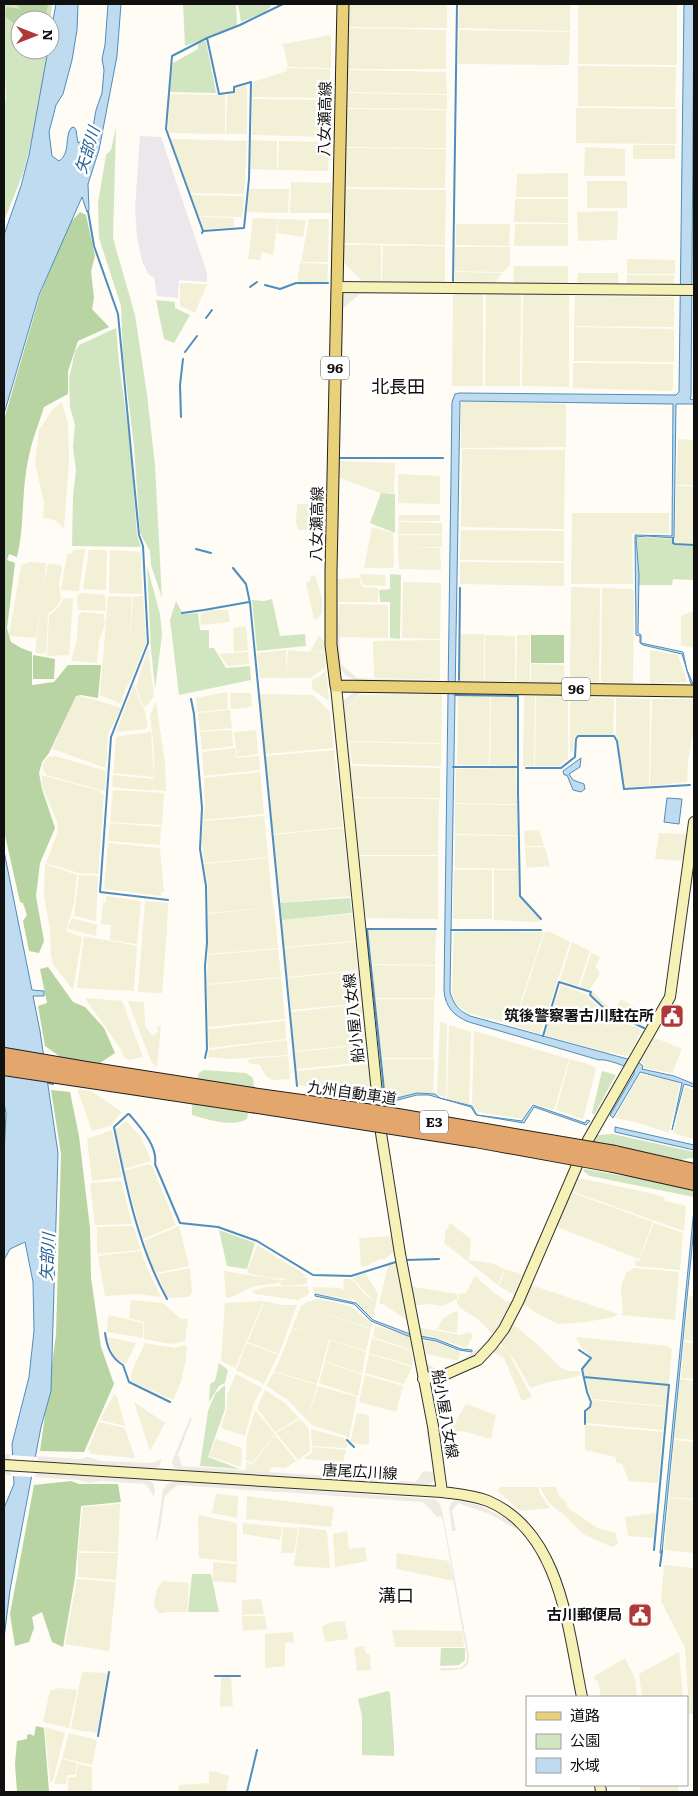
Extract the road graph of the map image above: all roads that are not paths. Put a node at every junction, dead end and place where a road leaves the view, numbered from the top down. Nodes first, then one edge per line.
1 (343, 4) edge
2 (338, 287) junction
3 (694, 290) edge
4 (336, 686) junction
5 (694, 691) edge
6 (694, 822) edge
7 (4, 1055) edge
8 (4, 1068) edge
9 (207, 1094) junction
10 (614, 1159) junction
11 (694, 1171) edge
12 (694, 1183) edge
13 (424, 1380) junction
14 (4, 1465) edge
15 (442, 1492) junction
16 (582, 1696) edge

1 - 2 main road, 八女瀬高線 / 96
2 - 3 main road
2 - 4 main road, 八女瀬高線 / 96
4 - 5 main road, 96
4 - 13 main road, 船小屋八女線
6 - 13 main road
7 - 9 highway, 九州自動車道 / E3
8 - 9 highway, 九州自動車道 / E3
9 - 10 highway, 九州自動車道 / E3, bridge
10 - 11 highway, 九州自動車道 / E3
10 - 12 highway, 九州自動車道 / E3
13 - 15 main road, 船小屋八女線
14 - 15 main road, 唐尾広川線
15 - 16 main road, 唐尾広川線

